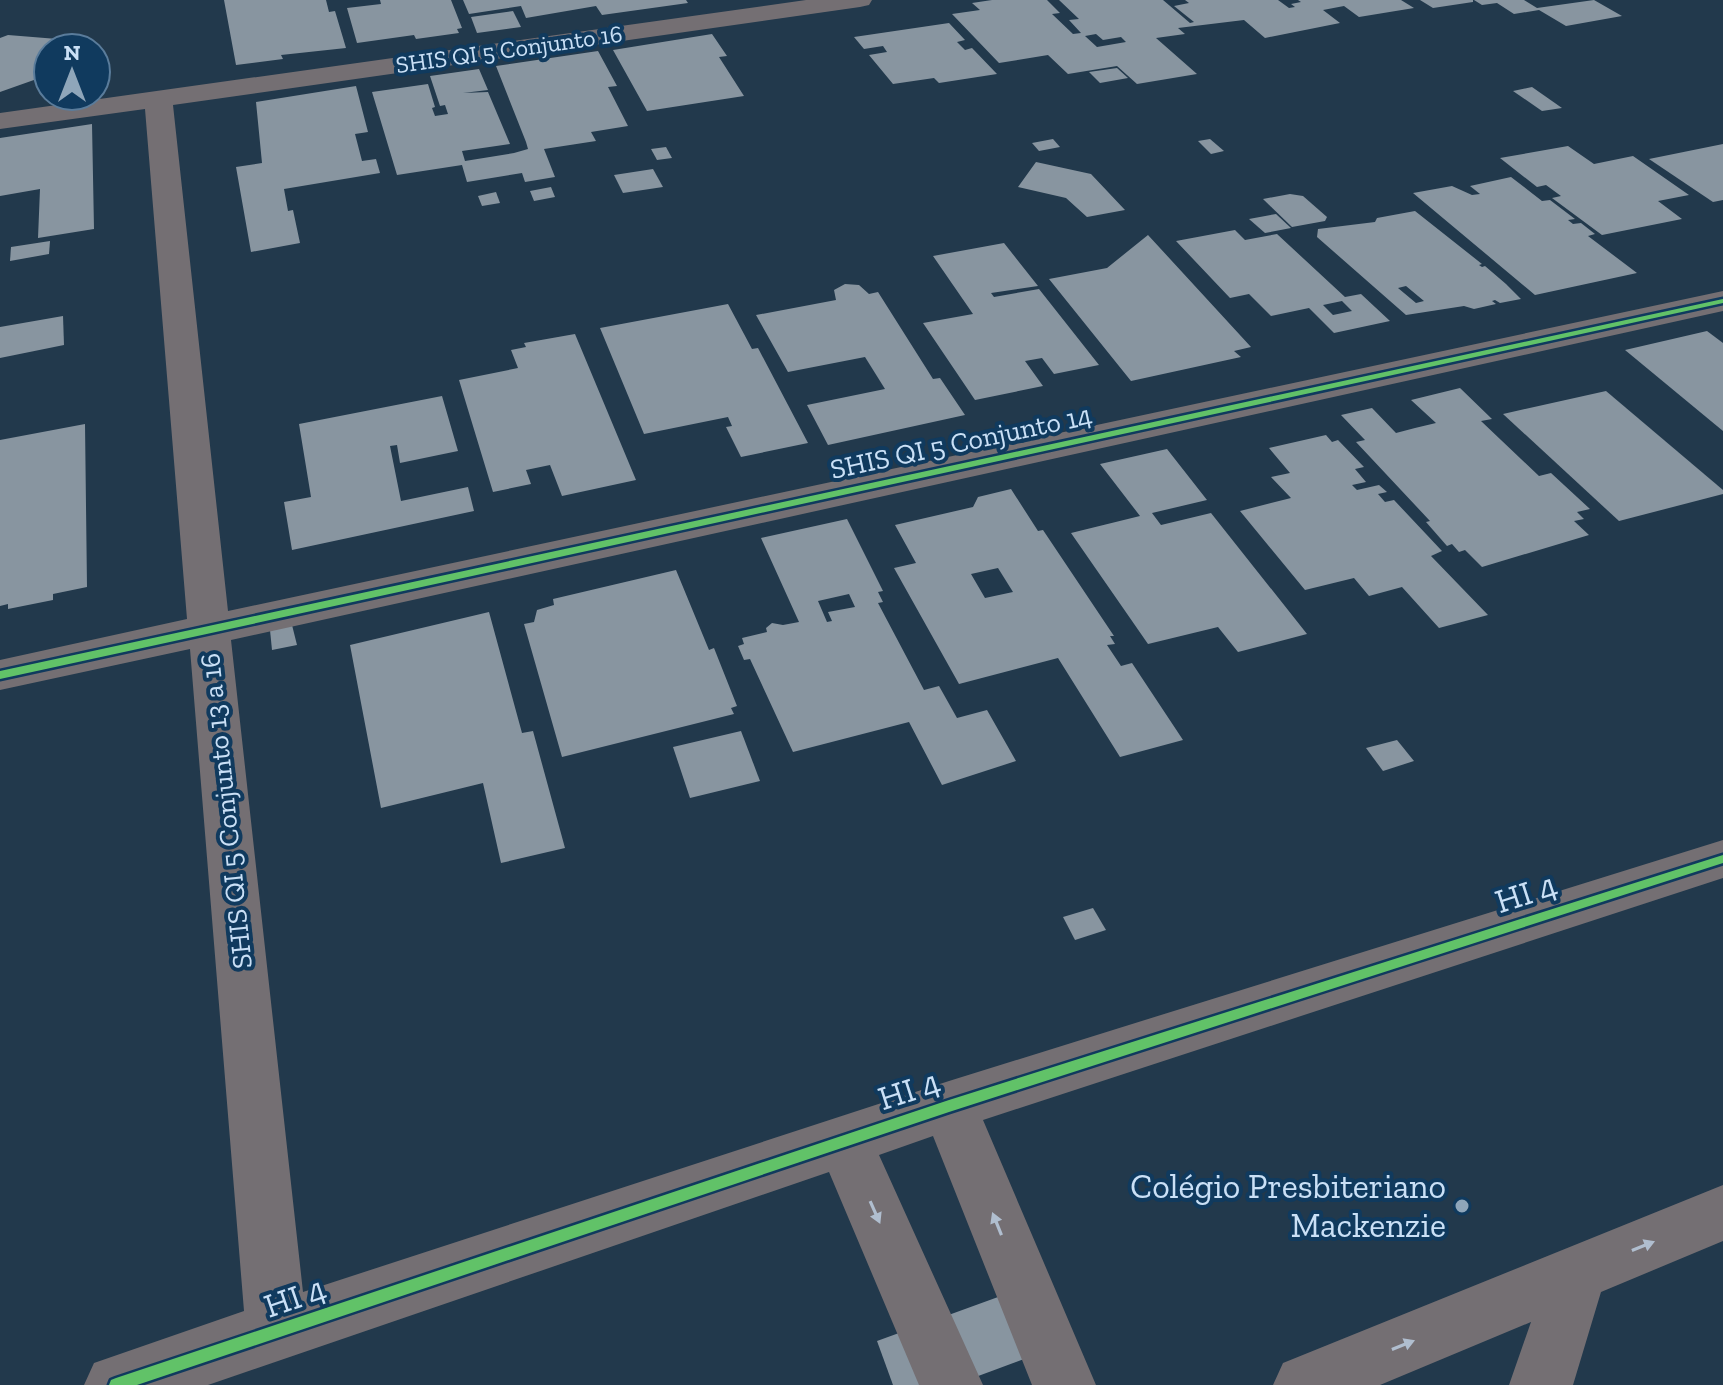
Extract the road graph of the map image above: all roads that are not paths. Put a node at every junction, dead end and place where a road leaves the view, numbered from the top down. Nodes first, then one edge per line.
1 (860, 0) edge
2 (158, 99) junction
3 (0, 121) edge
4 (1723, 301) edge
5 (208, 630) junction
6 (0, 675) edge
7 (1723, 859) edge
8 (949, 1106) junction
9 (844, 1141) junction
10 (1723, 1213) edge
11 (1577, 1273) junction
12 (277, 1333) junction
13 (1328, 1381) edge
14 (116, 1385) edge
15 (951, 1385) edge
16 (1064, 1385) edge
17 (1541, 1385) edge

1 - 2 street, SHIS QI 5 Conjunto 16
2 - 3 street, SHIS QI 5 Conjunto 16
2 - 5 street, SHIS QI 5 Conjunto 13 a 16
4 - 5 street, SHIS QI 5 Conjunto 14
5 - 6 street, SHIS QI 5 Conjunto 14
5 - 12 street, SHIS QI 5 Conjunto 13 a 16
7 - 8 street, HI 4
8 - 9 street, HI 4
16 -> 8 street
9 - 12 street, HI 4
9 -> 15 street
11 -> 10 street
13 -> 11 street
11 - 17 street
12 - 14 street, HI 4

